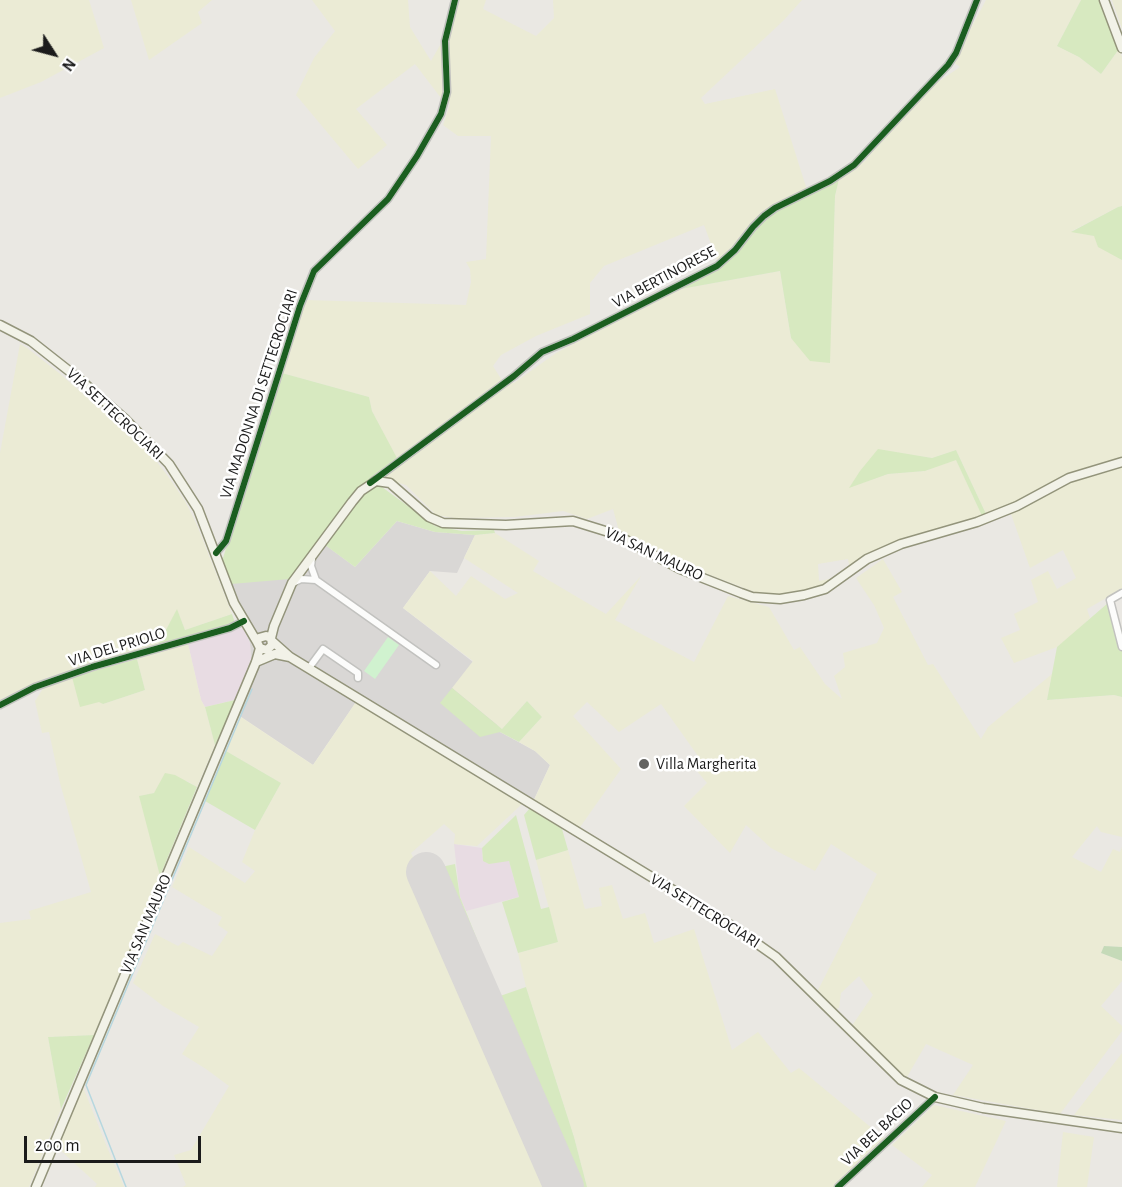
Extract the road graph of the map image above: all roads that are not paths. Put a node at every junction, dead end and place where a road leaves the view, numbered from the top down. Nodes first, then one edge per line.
1 (455, 0) edge
2 (976, 0) edge
3 (1104, 0) edge
4 (1122, 48) edge
5 (0, 324) edge
6 (1122, 462) edge
7 (370, 483) junction
8 (216, 553) junction
9 (313, 555) junction
10 (302, 570) junction
11 (312, 577) junction
12 (292, 583) junction
13 (1122, 593) edge
14 (246, 624) junction
15 (265, 643) junction
16 (1122, 646) edge
17 (290, 657) junction
18 (256, 662) junction
19 (436, 665) dead end
20 (309, 668) junction
21 (358, 678) dead end
22 (0, 705) edge
23 (935, 1097) junction
24 (1122, 1128) edge
25 (36, 1187) edge
26 (838, 1187) edge

1 - 8 street, VIA MADONNA DI SETTECROCIARI
2 - 7 street, VIA BERTINORESE
3 - 4 main road
5 - 8 main road, VIA SETTECROCIARI
6 - 7 main road, VIA SAN MAURO
7 - 9 main road, VIA SAN MAURO
8 - 14 main road, VIA SETTECROCIARI
9 - 10 main road, VIA SAN MAURO
9 - 11 street
10 - 11 street
10 - 12 main road, VIA SAN MAURO
11 - 12 street
11 - 19 street
12 - 15 main road, VIA SAN MAURO
13 - 16 street
14 - 15 main road, VIA SETTECROCIARI
14 - 22 street, VIA DEL PRIOLO
15 - 17 main road, VIA SETTECROCIARI
15 - 18 main road, VIA SAN MAURO
17 - 18 main road
17 - 20 main road, VIA SETTECROCIARI
18 - 25 main road, VIA SAN MAURO
20 - 21 street
20 - 23 main road, VIA SETTECROCIARI
23 - 24 main road, VIA SETTECROCIARI
23 - 26 street, VIA BEL BACIO

